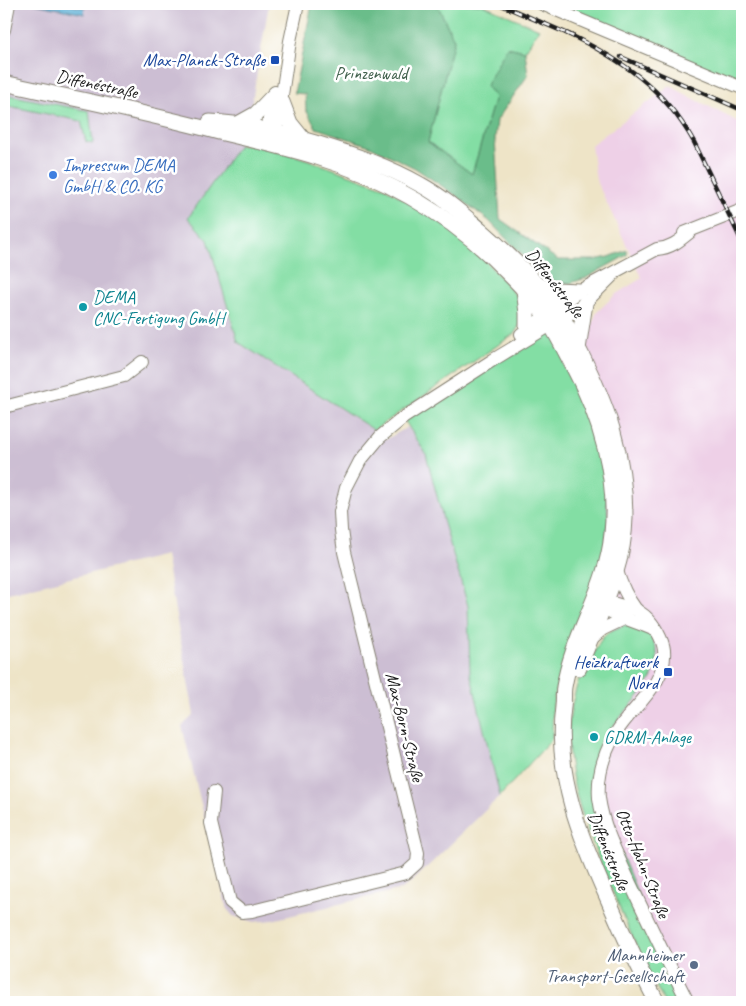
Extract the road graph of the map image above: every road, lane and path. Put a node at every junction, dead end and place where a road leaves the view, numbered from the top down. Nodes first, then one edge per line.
1 (9, 4) edge
2 (298, 4) edge
3 (542, 4) edge
4 (4, 30) edge
5 (4, 83) edge
6 (742, 88) edge
7 (278, 98) junction
8 (183, 122) junction
9 (238, 124) junction
10 (270, 136) junction
11 (302, 139) junction
12 (742, 210) edge
13 (530, 287) junction
14 (582, 297) junction
15 (554, 317) junction
16 (527, 329) junction
17 (578, 349) junction
18 (493, 360) junction
19 (142, 362) dead end
20 (4, 407) edge
21 (617, 571) junction
22 (602, 603) junction
23 (636, 610) junction
24 (626, 618) junction
25 (655, 630) junction
26 (590, 640) junction
27 (564, 704) junction
28 (214, 792) dead end
29 (657, 1002) edge
30 (688, 1002) edge

1 - 4 street
2 - 7 street
3 - 6 street
5 - 8 main road, Diffenéstraße
7 - 9 main road
7 - 10 street
7 - 11 main road
8 - 9 main road, Diffenéstraße
8 - 10 main road, Diffenéstraße
9 - 10 main road, Diffenéstraße
10 - 11 main road, Diffenéstraße
10 - 13 main road, Diffenéstraße
11 - 13 main road, Diffenéstraße
12 - 14 street
13 - 14 main road
13 - 15 main road, Diffenéstraße
13 - 16 main road
14 - 15 street
14 - 17 main road
15 - 16 street, Max-Born-Straße
15 - 17 main road, Diffenéstraße
15 - 18 street, Max-Born-Straße
15 - 22 main road, Diffenéstraße
16 - 18 street, Max-Born-Straße
17 - 21 main road, Diffenéstraße
18 - 28 street, Max-Born-Straße
19 - 20 street
21 - 22 main road, Diffenéstraße
21 - 23 street, Otto-Hahn-Straße
22 - 23 street, Otto-Hahn-Straße
22 - 24 street
22 - 26 main road, Diffenéstraße
22 - 27 main road, Diffenéstraße
23 - 25 street, Otto-Hahn-Straße
24 - 25 street
24 - 26 street
25 - 30 street, Otto-Hahn-Straße
26 - 27 main road, Diffenéstraße
27 - 29 main road, Diffenéstraße

